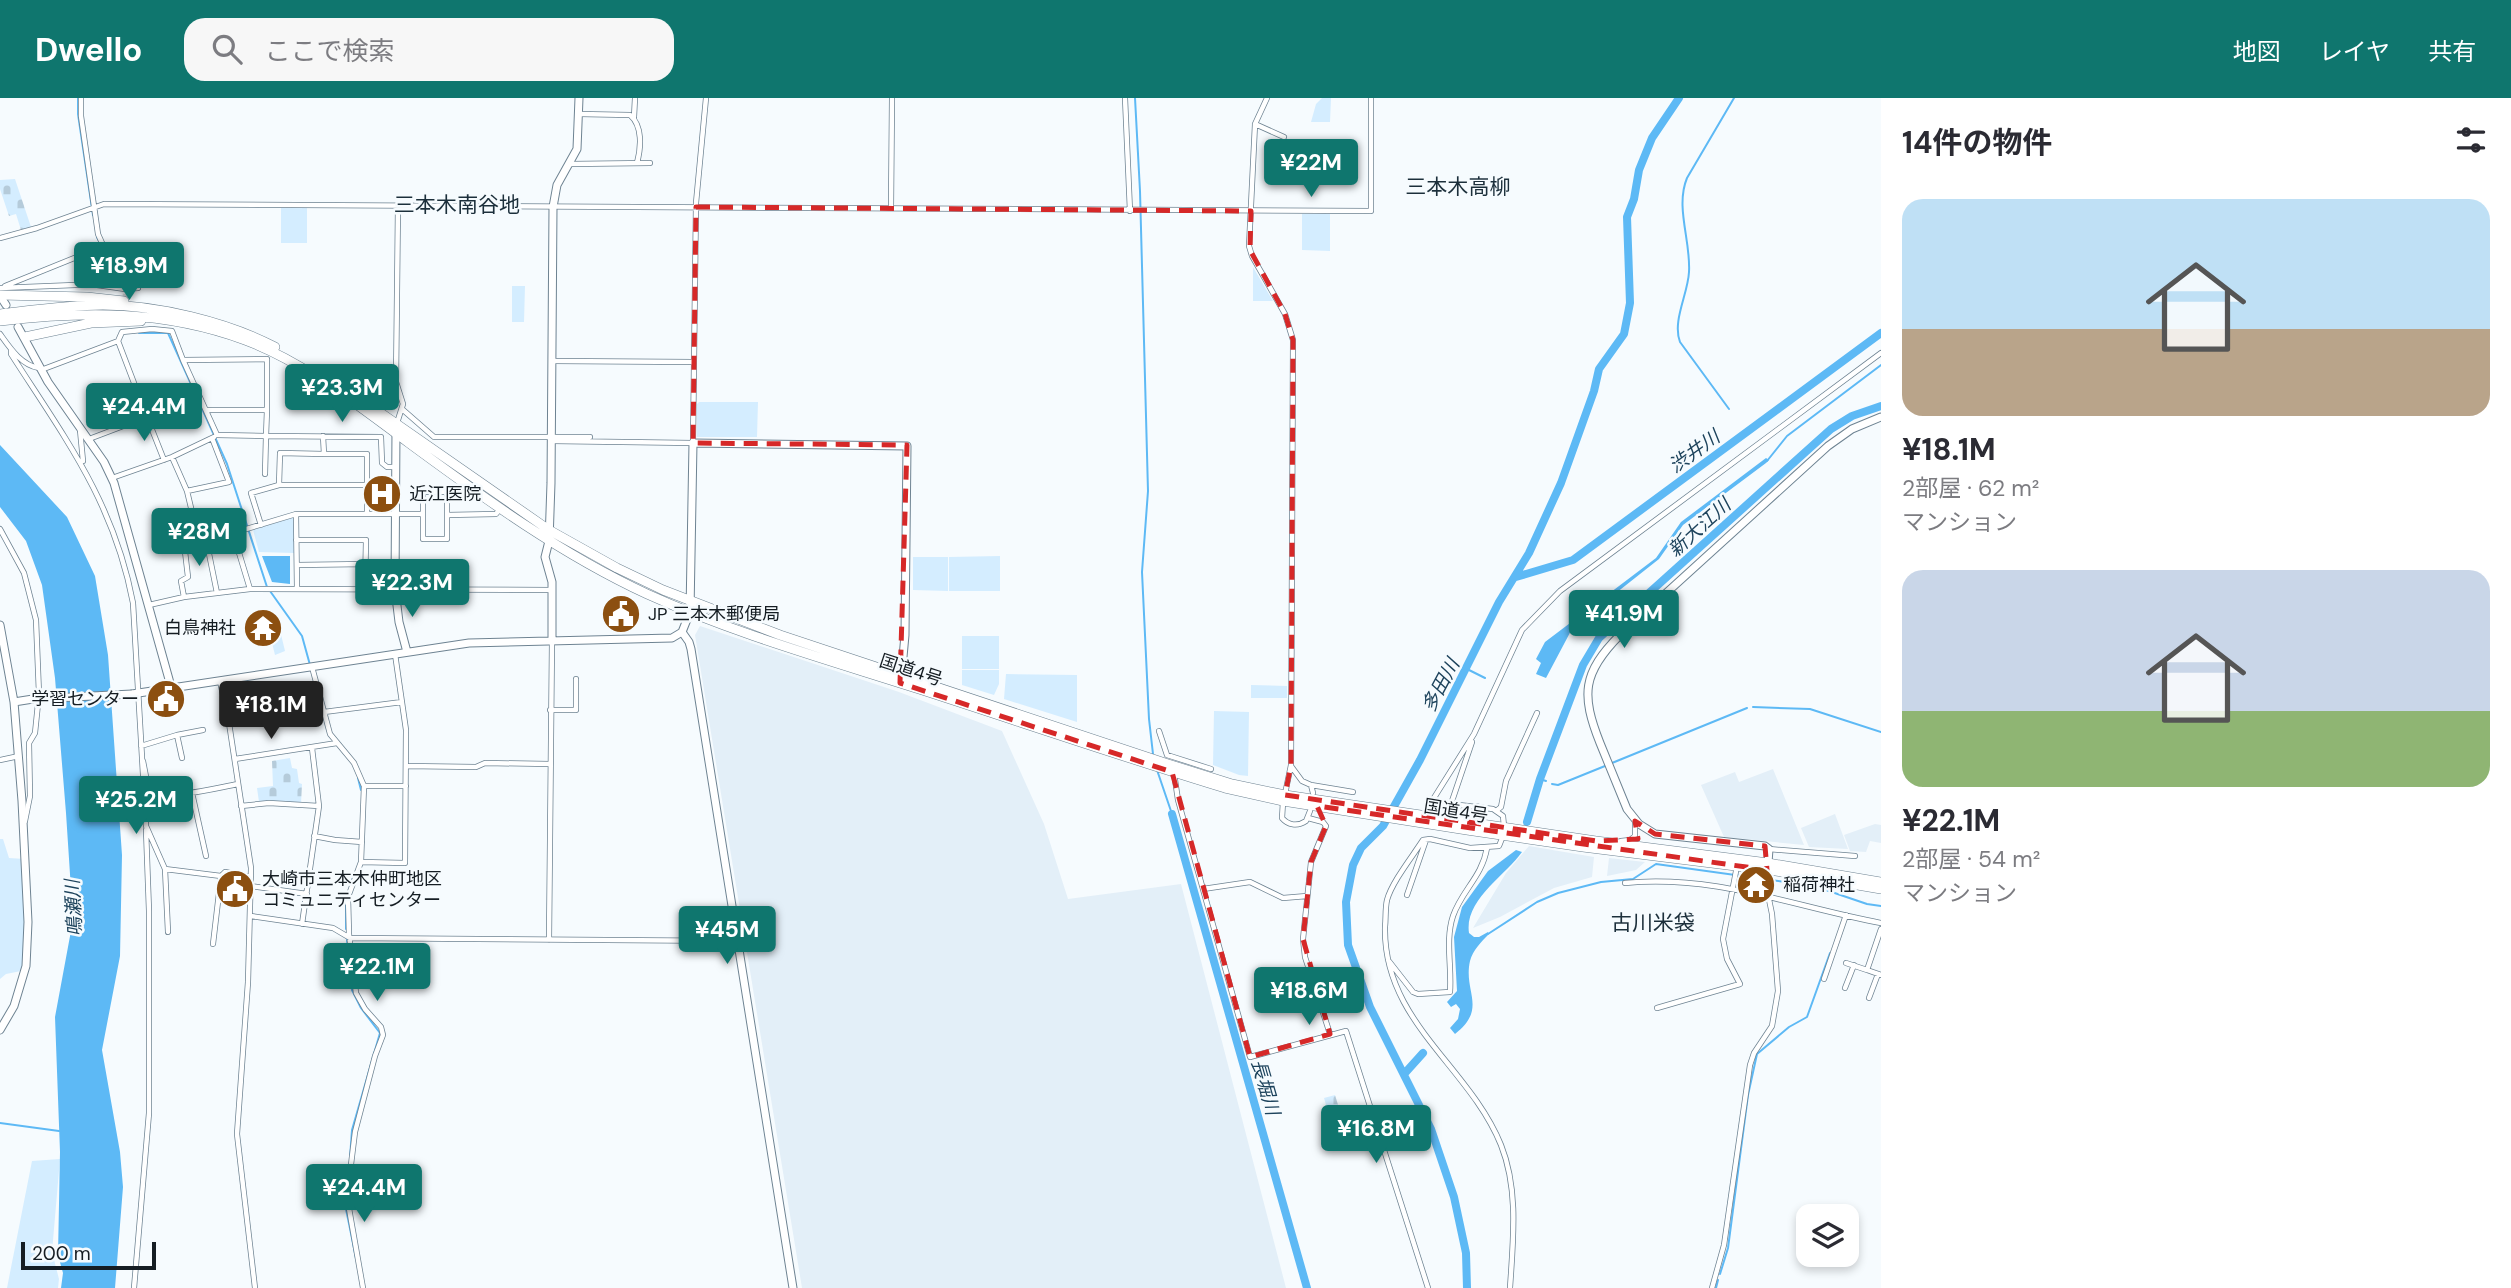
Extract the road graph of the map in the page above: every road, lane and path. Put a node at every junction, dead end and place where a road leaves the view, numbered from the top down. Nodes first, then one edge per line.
1 (81, 98) edge
2 (579, 98) edge
3 (635, 98) edge
4 (706, 98) edge
5 (892, 98) edge
6 (1125, 98) edge
7 (1267, 98) edge
8 (1371, 98) edge
9 (579, 114) junction
10 (634, 118) junction
11 (1255, 124) junction
12 (1284, 136) dead end
13 (637, 163) junction
14 (650, 163) dead end
15 (570, 164) junction
16 (398, 205) junction
17 (92, 207) junction
18 (553, 207) junction
19 (696, 207) junction
20 (891, 208) junction
21 (1132, 211) junction
22 (1251, 211) junction
23 (0, 238) edge
24 (102, 247) junction
25 (97, 285) junction
26 (1, 292) edge
27 (3, 310) edge
28 (0, 321) edge
29 (202, 321) junction
30 (178, 322) junction
31 (122, 324) tunnel mouth
32 (18, 327) dead end
33 (122, 332) junction
34 (0, 334) edge
35 (25, 337) junction
36 (118, 341) junction
37 (11, 349) junction
38 (1881, 353) edge
39 (269, 355) junction
40 (183, 360) junction
41 (553, 361) junction
42 (693, 362) junction
43 (41, 369) junction
44 (402, 409) junction
45 (206, 410) junction
46 (267, 410) junction
47 (147, 417) junction
48 (1881, 417) edge
49 (396, 429) junction
50 (80, 430) junction
51 (214, 436) junction
52 (266, 436) junction
53 (323, 436) junction
54 (590, 437) dead end
55 (552, 439) junction
56 (88, 440) junction
57 (693, 443) junction
58 (324, 454) junction
59 (172, 457) junction
60 (164, 460) junction
61 (83, 466) junction
62 (395, 467) junction
63 (265, 474) dead end
64 (111, 479) junction
65 (279, 485) junction
66 (366, 485) junction
67 (187, 491) junction
68 (499, 509) junction
69 (296, 514) junction
70 (367, 514) junction
71 (394, 514) junction
72 (423, 514) junction
73 (447, 515) junction
74 (261, 525) junction
75 (0, 528) edge
76 (549, 530) junction
77 (233, 533) junction
78 (206, 539) junction
79 (296, 540) junction
80 (549, 541) junction
81 (184, 543) junction
82 (366, 564) junction
83 (296, 565) junction
84 (250, 589) junction
85 (296, 589) junction
86 (365, 589) junction
87 (395, 589) junction
88 (552, 590) junction
89 (217, 593) junction
90 (184, 597) junction
91 (691, 602) junction
92 (149, 605) junction
93 (690, 612) junction
94 (0, 625) edge
95 (682, 632) junction
96 (552, 640) junction
97 (407, 652) junction
98 (395, 654) junction
99 (312, 667) junction
100 (576, 679) dead end
101 (901, 679) junction
102 (220, 681) junction
103 (172, 690) junction
104 (135, 694) junction
105 (14, 702) junction
106 (402, 702) junction
107 (550, 710) junction
108 (323, 711) junction
109 (1537, 713) dead end
110 (229, 723) junction
111 (203, 730) dead end
112 (1159, 731) dead end
113 (1474, 734) junction
114 (177, 735) junction
115 (338, 743) junction
116 (141, 746) junction
117 (312, 747) junction
118 (19, 756) junction
119 (182, 758) dead end
120 (142, 759) junction
121 (234, 759) junction
122 (0, 760) edge
123 (550, 764) junction
124 (1291, 765) junction
125 (406, 766) junction
126 (1173, 766) junction
127 (1211, 769) dead end
128 (238, 785) junction
129 (1311, 785) junction
130 (364, 786) junction
131 (406, 786) junction
132 (1353, 792) dead end
133 (192, 793) junction
134 (1313, 793) dead end
135 (1284, 798) junction
136 (241, 806) junction
137 (319, 806) junction
138 (1477, 806) junction
139 (1427, 810) dead end
140 (1310, 811) dead end
141 (1495, 811) junction
142 (1476, 813) dead end
143 (1308, 818) junction
144 (1635, 821) junction
145 (146, 826) junction
146 (24, 829) junction
147 (1504, 830) junction
148 (314, 836) junction
149 (1426, 839) junction
150 (1472, 839) dead end
151 (1596, 841) junction
152 (361, 842) junction
153 (1470, 848) junction
154 (1487, 848) junction
155 (1769, 849) junction
156 (206, 856) dead end
157 (1855, 856) dead end
158 (361, 862) junction
159 (165, 869) junction
160 (1736, 871) junction
161 (1766, 873) junction
162 (221, 876) junction
163 (251, 877) junction
164 (1881, 882) edge
165 (1625, 883) dead end
166 (251, 886) junction
167 (1203, 889) junction
168 (1733, 889) junction
169 (1881, 889) edge
170 (307, 894) junction
171 (1407, 895) dead end
172 (1767, 895) junction
173 (1307, 896) junction
174 (1846, 915) junction
175 (251, 916) junction
176 (1881, 923) edge
177 (302, 924) junction
178 (1881, 929) edge
179 (168, 932) dead end
180 (350, 938) junction
181 (549, 940) junction
182 (738, 941) junction
183 (213, 944) dead end
184 (1387, 960) junction
185 (1846, 963) dead end
186 (1854, 965) junction
187 (1881, 967) edge
188 (1867, 970) junction
189 (1879, 974) edge
190 (1824, 979) dead end
191 (1845, 988) dead end
192 (1869, 998) dead end
193 (1657, 1008) dead end
194 (0, 1030) edge
195 (1330, 1034) junction
196 (134, 1288) edge
197 (255, 1288) edge
198 (363, 1288) edge
199 (793, 1288) edge
200 (1428, 1288) edge
201 (1510, 1288) edge
202 (1712, 1288) edge

1 - 17 street
2 - 9 street
3 - 10 street
4 - 19 street
5 - 20 street
6 - 21 street
7 - 11 street
8 - 22 street
9 - 10 street
9 - 15 street
10 - 13 street
11 - 12 street
11 - 22 street
13 - 14 street
13 - 15 street
15 - 18 street
16 - 17 street
16 - 18 street
16 - 44 street
17 - 23 street
17 - 24 street
18 - 19 street
18 - 41 street
19 - 20 street
19 - 42 street
20 - 21 street
21 - 22 street
22 - 124 street
24 - 25 street
24 - 25 street
24 - 26 street
25 - 26 street
26 - 27 street
26 - 29 highway
27 - 29 highway, 国道4号
28 - 30 highway, 国道4号
29 - 49 highway, 国道4号
30 - 35 highway
30 - 39 highway, 国道4号
31 - 33 street
32 - 35 street
33 - 36 street
33 - 40 street
34 - 37 street
35 - 43 street
36 - 43 street
36 - 47 street
37 - 43 street
37 - 61 street
38 - 113 street
39 - 40 street
39 - 46 street
39 - 49 highway, 国道4号
40 - 45 street
41 - 42 street
41 - 55 street
42 - 57 street
43 - 50 street
44 - 49 street
44 - 55 street
45 - 46 street
45 - 51 street
46 - 52 street
47 - 56 street
47 - 60 street
48 - 144 street
49 - 62 street
49 - 68 highway, 国道4号
49 - 76 highway, 国道4号
50 - 56 street
50 - 61 street
51 - 52 street
51 - 59 street
51 - 67 street
52 - 53 street
52 - 63 street
53 - 58 street
53 - 62 street
54 - 55 street
55 - 57 street
55 - 76 street
56 - 64 street
57 - 91 street
57 - 101 street
58 - 65 street
58 - 66 street
59 - 60 street
59 - 67 street
60 - 64 street
61 - 104 street
62 - 71 street
64 - 92 street
65 - 66 street
65 - 74 street
66 - 70 street
67 - 81 street
68 - 73 street
68 - 80 highway, 国道4号
69 - 70 street
69 - 74 street
69 - 79 street
70 - 71 street
71 - 72 street
71 - 87 street
72 - 73 street
72 - 73 street
74 - 77 street
75 - 146 street
76 - 80 street
76 - 91 highway, 国道4号
77 - 78 street
77 - 84 street
78 - 81 street
78 - 89 street
79 - 82 street
79 - 83 street
80 - 88 street
80 - 93 highway, 国道4号
81 - 90 street
82 - 83 street
82 - 86 street
83 - 85 street
84 - 85 street
84 - 89 street
85 - 86 street
86 - 87 street
87 - 88 street
87 - 97 street
88 - 96 street
89 - 90 street
90 - 92 street
91 - 93 street
91 - 101 highway, 国道4号
92 - 103 street
93 - 95 street
93 - 101 highway, 国道4号
94 - 105 street
95 - 96 street
95 - 182 street
96 - 97 street
96 - 107 street
97 - 98 street
98 - 99 street
98 - 106 street
99 - 102 street
99 - 108 street
100 - 107 street
101 - 126 highway, 国道4号
102 - 103 street
102 - 110 street
103 - 104 street
104 - 105 street, bridge
104 - 116 street
105 - 118 street
106 - 108 street
106 - 125 street
107 - 123 street
108 - 110 street
108 - 115 street
109 - 141 street
110 - 121 street
111 - 114 street
112 - 126 street
113 - 138 street
113 - 139 street
114 - 116 street
114 - 119 street
115 - 117 street
115 - 130 street
116 - 120 street
117 - 121 street
117 - 137 street
118 - 122 street
118 - 146 street
120 - 133 street
120 - 145 street
121 - 128 street
123 - 125 street
123 - 181 street
124 - 129 street
124 - 135 street
125 - 131 street
126 - 127 street
126 - 135 highway, 国道4号
126 - 167 street
128 - 133 street
128 - 136 street
129 - 132 street
129 - 134 street
130 - 131 street
130 - 152 street
131 - 158 street
133 - 156 street
135 - 143 street
135 - 147 highway, 国道4号
136 - 137 street
136 - 163 street
137 - 148 street
138 - 141 street
138 - 142 street
140 - 143 street
141 - 147 street
143 - 173 street
144 - 151 street
144 - 155 street
145 - 159 street
145 - 196 street
146 - 194 street
147 - 151 highway, 国道4号
147 - 154 street
147 - 160 highway, 国道4号
148 - 152 street
148 - 170 street
149 - 153 street
149 - 171 street
149 - 184 street
150 - 153 street
151 - 161 highway, 国道4号
152 - 158 street
153 - 154 street
154 - 184 street
155 - 157 street
155 - 161 street
158 - 180 street
159 - 162 street
159 - 179 street
160 - 161 highway, 国道4号
160 - 168 street
161 - 164 highway, 国道4号
161 - 169 highway, 国道4号
161 - 172 street
162 - 163 street
162 - 183 street
163 - 166 street
165 - 168 street
166 - 170 street
166 - 175 street
167 - 173 street
167 - 195 street
168 - 172 street
168 - 193 street
170 - 177 street
172 - 174 street
172 - 202 street
173 - 195 street
174 - 176 street
174 - 190 street
175 - 177 street
175 - 197 street
177 - 180 street
178 - 188 street
180 - 181 street
180 - 198 street
181 - 182 street
182 - 199 street
184 - 201 street
185 - 186 street
186 - 188 street
186 - 191 street
187 - 189 street
188 - 189 street
189 - 192 street
195 - 200 street

